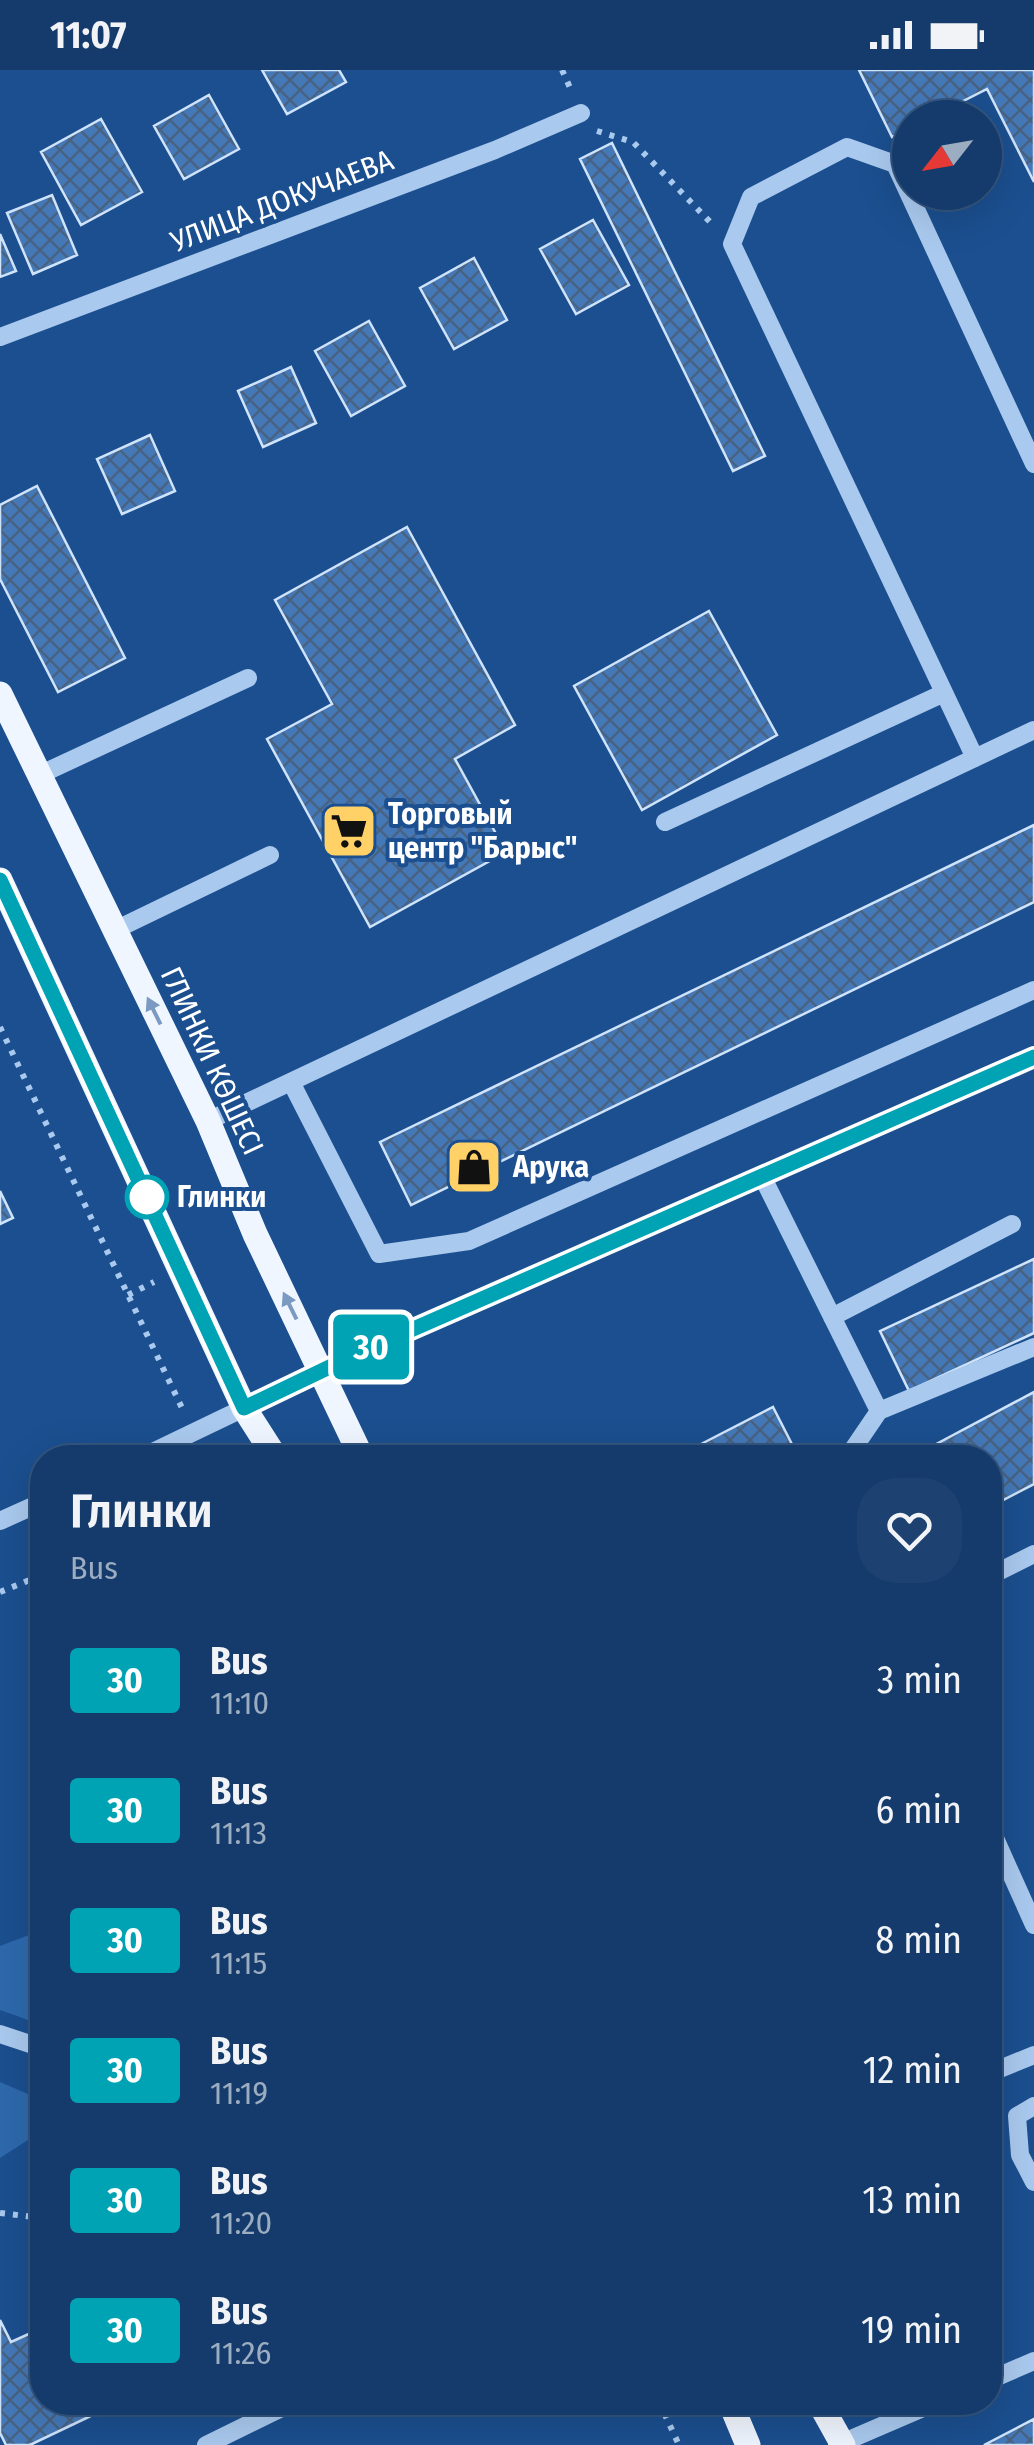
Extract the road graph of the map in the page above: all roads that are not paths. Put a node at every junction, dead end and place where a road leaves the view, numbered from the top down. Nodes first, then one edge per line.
1 (581, 113) road end
2 (0, 337) edge
3 (1034, 464) edge
4 (248, 678) dead end
5 (944, 692) junction
6 (0, 694) edge
7 (1034, 730) edge
8 (975, 758) junction
9 (39, 775) junction
10 (665, 822) dead end
11 (270, 855) dead end
12 (0, 880) edge
13 (114, 930) junction
14 (1034, 990) edge
15 (1034, 1057) edge
16 (292, 1082) junction
17 (208, 1121) junction
18 (762, 1176) junction
19 (1012, 1224) dead end
20 (832, 1317) junction
21 (1034, 1347) edge
22 (322, 1370) junction
23 (244, 1408) junction
24 (879, 1411) junction
25 (167, 1445) edge
26 (268, 1445) edge
27 (356, 1445) edge
28 (856, 1445) edge
29 (30, 1507) edge
30 (0, 1521) edge
31 (1034, 1554) edge
32 (1002, 1570) edge
33 (1002, 1854) edge
34 (1034, 1925) edge
35 (0, 2034) edge
36 (30, 2044) edge
37 (1034, 2055) edge
38 (1002, 2068) edge
39 (1034, 2106) edge
40 (1034, 2182) edge
41 (1034, 2361) edge
42 (1002, 2375) edge
43 (267, 2415) edge
44 (735, 2415) edge
45 (826, 2415) edge
46 (907, 2415) edge
47 (840, 2444) edge
48 (206, 2445) edge
49 (748, 2445) edge

1 - 2 street, УЛИЦА ДОКУЧАЕВА
3 - 5 street
4 - 9 street
5 - 8 street
5 - 10 street
6 - 9 main road, ГЛИНКИ КӨШЕСІ
7 - 8 street
8 - 16 street
9 - 13 main road, ГЛИНКИ КӨШЕСІ
11 - 13 street
12 - 23 main road
17 -> 13 main road, ГЛИНКИ КӨШЕСІ
14 - 16 street
15 - 18 street
16 - 17 street
22 -> 17 main road, ГЛИНКИ КӨШЕСІ
18 - 20 street
18 - 22 street
19 - 20 street
20 - 24 street
21 - 24 street
22 - 23 street
22 - 27 main road, ГЛИНКИ КӨШЕСІ
23 - 25 street
23 - 26 main road
24 - 28 street
29 - 30 street
31 - 32 street
33 - 34 street
35 - 36 street
37 - 38 street
39 - 40 street
41 - 42 street
43 - 48 street
44 - 49 main road
45 - 47 main road
46 - 47 street

